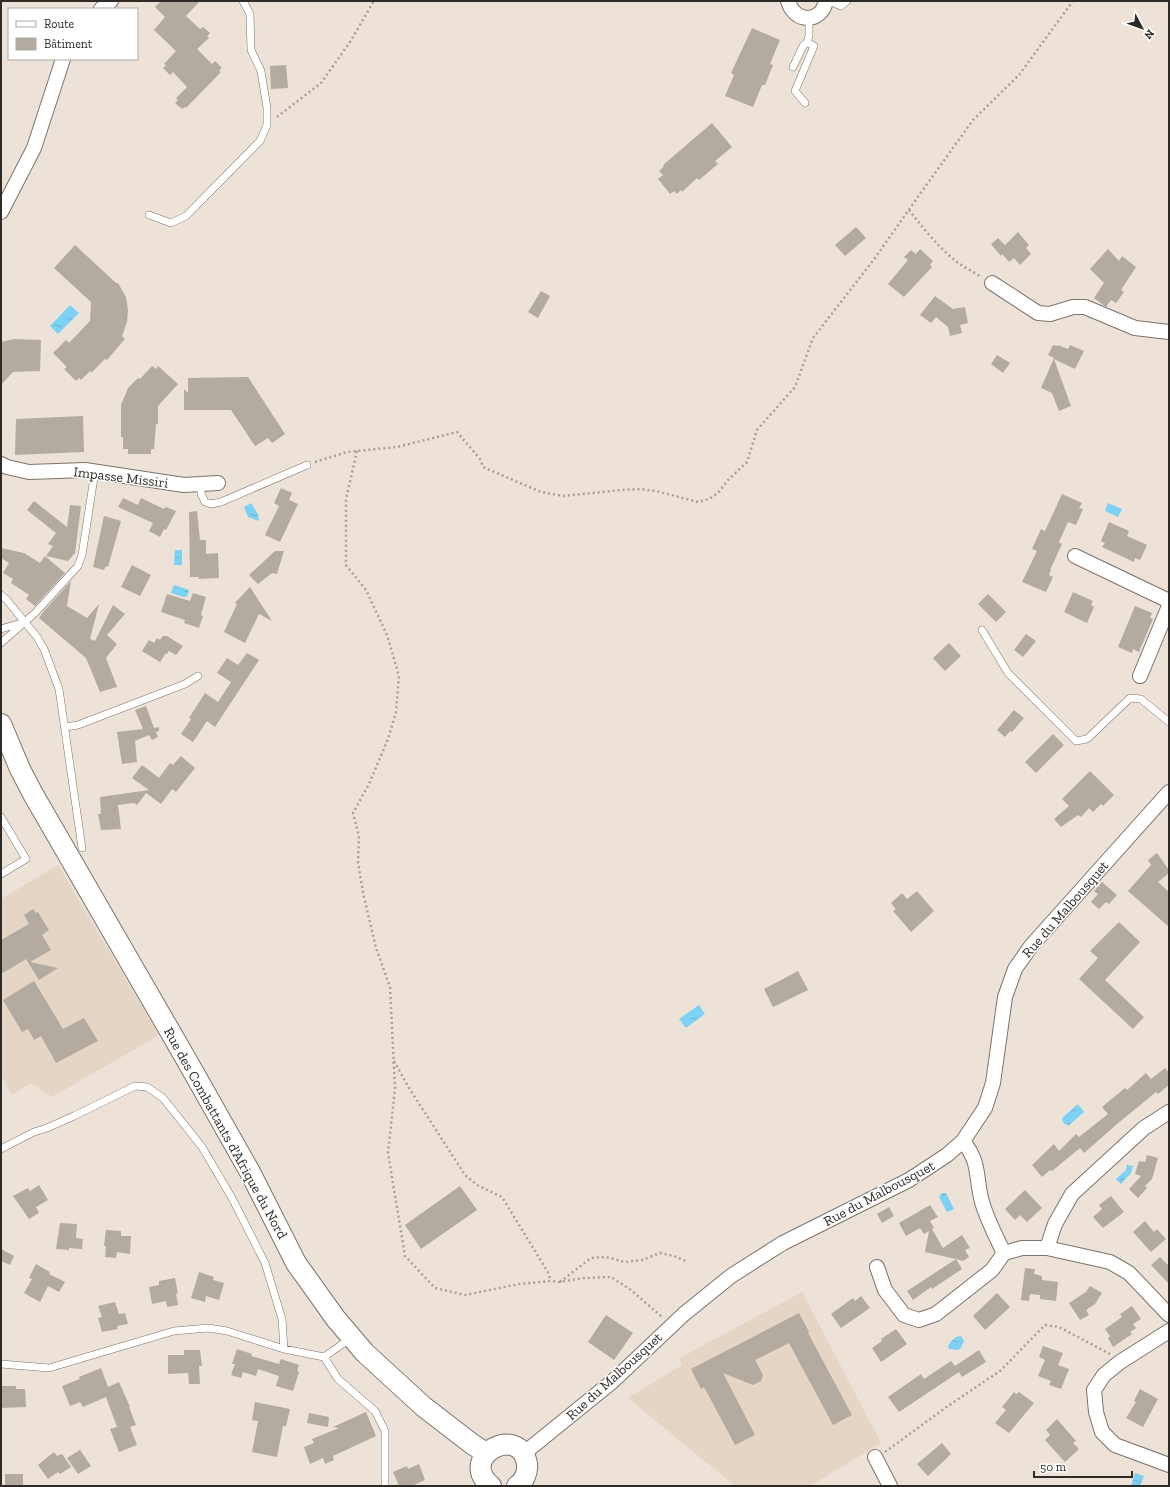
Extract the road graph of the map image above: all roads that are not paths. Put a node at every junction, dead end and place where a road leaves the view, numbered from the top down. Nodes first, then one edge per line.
1 (111, 1) edge
2 (243, 1) edge
3 (788, 1) edge
4 (827, 1) edge
5 (847, 1) edge
6 (102, 8) edge
7 (809, 18) junction
8 (807, 42) junction
9 (63, 60) edge
10 (793, 67) dead end
11 (805, 103) dead end
12 (1, 212) edge
13 (149, 215) dead end
14 (992, 283) road end
15 (1169, 332) edge
16 (1, 464) edge
17 (307, 465) road end
18 (95, 471) junction
19 (218, 483) dead end
20 (201, 484) junction
21 (1075, 556) dead end
22 (1, 595) edge
23 (1169, 601) edge
24 (1169, 606) edge
25 (25, 621) junction
26 (1, 629) edge
27 (982, 630) dead end
28 (1, 643) edge
29 (198, 676) dead end
30 (1140, 676) dead end
31 (1169, 722) edge
32 (1, 724) edge
33 (65, 727) junction
34 (1, 748) edge
35 (20, 769) junction
36 (1169, 792) edge
37 (1, 817) edge
38 (82, 848) dead end
39 (1, 874) edge
40 (1169, 1112) edge
41 (963, 1140) junction
42 (1, 1149) edge
43 (1047, 1248) junction
44 (1004, 1253) junction
45 (877, 1267) dead end
46 (1169, 1315) edge
47 (1169, 1331) edge
48 (351, 1338) junction
49 (284, 1349) junction
50 (324, 1357) junction
51 (1, 1364) edge
52 (486, 1453) junction
53 (523, 1454) junction
54 (875, 1458) road end
55 (1169, 1465) edge
56 (520, 1485) edge
57 (385, 1486) edge
58 (491, 1486) edge
59 (890, 1486) edge

1 - 6 street
2 - 13 lane
3 - 7 street
4 - 5 lane
4 - 7 street
7 - 8 lane
8 - 10 lane
8 - 11 lane
9 - 12 street
14 - 15 street
16 - 18 street, Impasse Missiri
17 - 20 lane
18 - 20 street, Impasse Missiri
18 - 25 lane
19 - 20 street, Impasse Missiri
21 - 23 street
22 - 25 lane
24 - 30 street
25 - 26 lane
25 - 28 lane
25 - 33 lane
27 - 31 lane
29 - 33 lane
32 - 35 main road, Rue des Combattants d'Afrique du Nord
33 - 38 lane
34 - 35 main road, Rue des Combattants d'Afrique du Nord
35 - 48 main road, Rue des Combattants d'Afrique du Nord
36 - 41 street, Rue du Malbousquet
37 - 39 lane
40 - 43 street
41 - 44 street
41 - 53 street, Rue du Malbousquet
42 - 49 lane
43 - 44 street
43 - 46 street
44 - 45 street
47 - 55 street
48 - 50 lane
48 - 52 main road, Rue des Combattants d'Afrique du Nord
49 - 50 lane
49 - 51 lane
50 - 57 lane
52 - 53 main road
52 - 58 main road
53 - 56 main road
54 - 59 street

